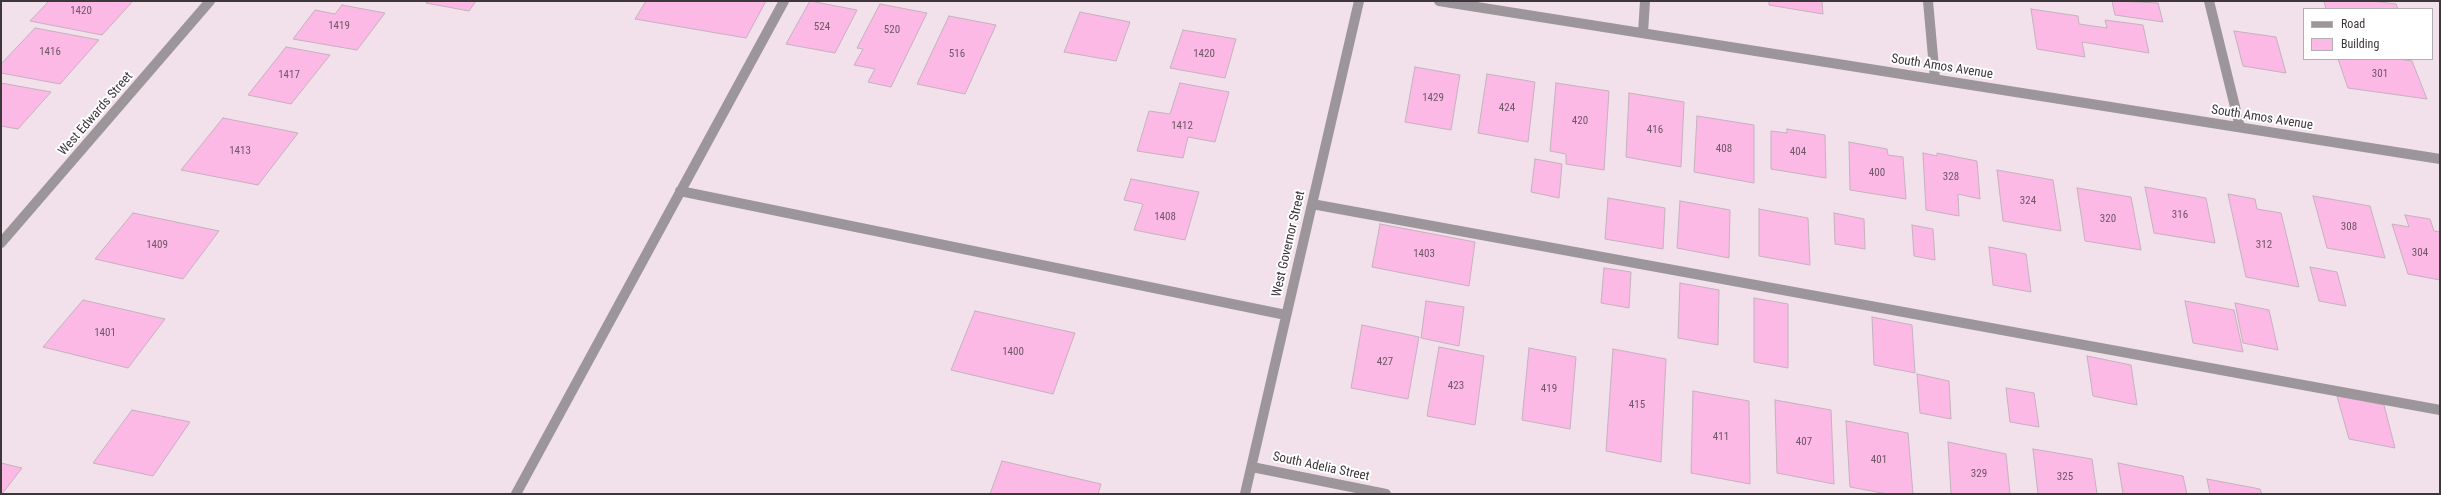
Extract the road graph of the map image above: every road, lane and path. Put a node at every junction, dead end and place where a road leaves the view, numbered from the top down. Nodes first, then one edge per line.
1 (210, 1) edge
2 (784, 1) edge
3 (1359, 1) edge
4 (1439, 1) edge
5 (1645, 1) edge
6 (1928, 1) edge
7 (2210, 1) edge
8 (1643, 33) junction
9 (1935, 79) junction
10 (2240, 127) junction
11 (2440, 159) edge
12 (680, 191) junction
13 (1312, 204) junction
14 (1, 243) edge
15 (1286, 315) junction
16 (2440, 410) edge
17 (1252, 467) junction
18 (516, 494) edge
19 (1245, 494) edge
20 (1386, 494) edge

1 - 14 street, West Edwards Street
2 - 12 street
3 - 13 street, West Governor Street
4 - 8 street, South Amos Avenue
5 - 8 street
6 - 9 street
7 - 10 street
8 - 9 street, South Amos Avenue
9 - 10 street, South Amos Avenue
10 - 11 street, South Amos Avenue
12 - 15 street
12 - 18 street
13 - 15 street, West Governor Street
13 - 16 street
15 - 17 street, West Governor Street
17 - 19 street, West Governor Street
17 - 20 street, South Adelia Street

